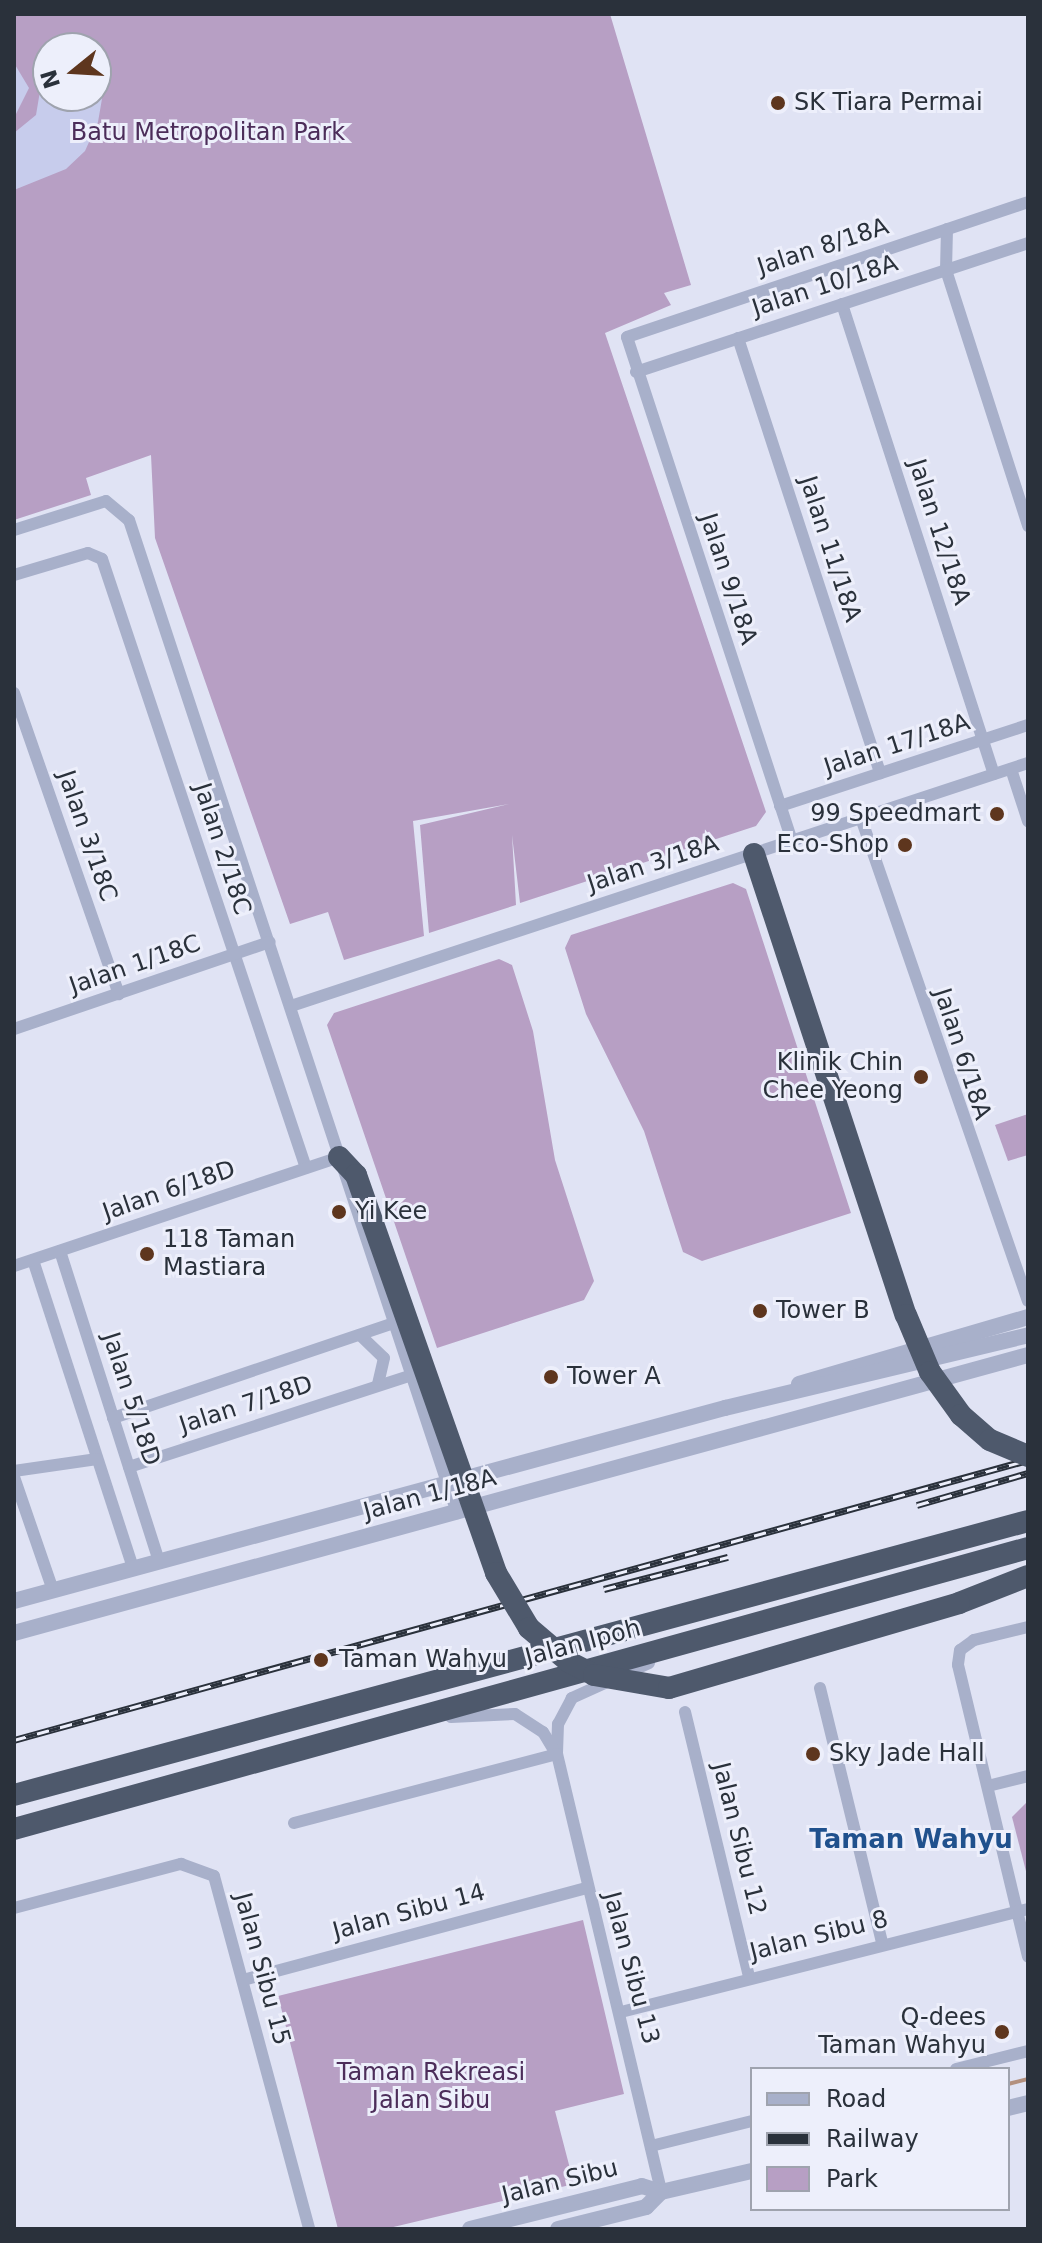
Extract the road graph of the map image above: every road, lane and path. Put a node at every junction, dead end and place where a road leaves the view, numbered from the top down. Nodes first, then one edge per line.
1 (1028, 202) edge
2 (947, 229) junction
3 (1028, 243) edge
4 (946, 270) junction
5 (842, 304) junction
6 (633, 332) joint
7 (738, 338) junction
8 (636, 372) junction
9 (1028, 526) edge
10 (14, 530) edge
11 (14, 575) edge
12 (14, 693) edge
13 (1028, 725) edge
14 (983, 740) junction
15 (1028, 763) edge
16 (1011, 769) junction
17 (880, 773) junction
18 (994, 774) junction
19 (780, 806) junction
20 (861, 818) junction
21 (1028, 821) edge
22 (792, 841) junction
23 (754, 854) junction
24 (270, 942) junction
25 (234, 954) junction
26 (119, 994) junction
27 (291, 1006) junction
28 (14, 1029) edge
29 (339, 1157) junction
30 (306, 1168) junction
31 (60, 1251) junction
32 (33, 1260) junction
33 (14, 1266) edge
34 (1028, 1301) edge
35 (1028, 1317) edge
36 (391, 1324) junction
37 (360, 1335) junction
38 (1028, 1335) edge
39 (1028, 1355) edge
40 (409, 1376) junction
41 (378, 1385) junction
42 (725, 1408) junction
43 (113, 1418) junction
44 (1028, 1456) edge
45 (97, 1459) junction
46 (129, 1467) junction
47 (14, 1474) edge
48 (446, 1482) junction
49 (457, 1513) junction
50 (1028, 1521) edge
51 (1028, 1548) edge
52 (159, 1561) junction
53 (133, 1568) junction
54 (1028, 1576) edge
55 (53, 1590) junction
56 (14, 1601) edge
57 (753, 1625) junction
58 (1028, 1627) edge
59 (14, 1633) edge
60 (820, 1688) dead end
61 (685, 1712) dead end
62 (342, 1735) junction
63 (557, 1754) junction
64 (1028, 1776) edge
65 (988, 1786) junction
66 (14, 1795) edge
67 (294, 1823) dead end
68 (14, 1829) edge
69 (587, 1888) junction
70 (14, 1908) edge
71 (1022, 1910) edge
72 (882, 1943) junction
73 (1028, 1957) edge
74 (749, 1976) junction
75 (243, 1980) junction
76 (621, 2012) junction
77 (1028, 2051) edge
78 (964, 2067) edge
79 (750, 2121) edge
80 (651, 2146) junction
81 (750, 2171) edge
82 (661, 2192) junction
83 (309, 2229) edge
84 (470, 2229) edge
85 (558, 2229) edge

1 - 2 street, Jalan 8/18A
2 - 4 street
2 - 6 street, Jalan 8/18A
3 - 4 street, Jalan 10/18A
4 - 5 street, Jalan 10/18A
4 - 9 street
5 - 7 street, Jalan 10/18A
5 - 14 street, Jalan 12/18A
6 - 8 street, Jalan 9/18A
7 - 8 street, Jalan 10/18A
7 - 17 street, Jalan 11/18A
8 - 19 street, Jalan 9/18A
10 - 24 street
11 - 25 street, Jalan 2/18C
12 - 26 street, Jalan 3/18C
13 - 14 street, Jalan 17/18A
14 - 17 street, Jalan 17/18A
14 - 18 street, Jalan 12/18A
15 - 16 street, Jalan 3/18A
16 - 18 street, Jalan 3/18A
16 - 21 street
17 - 19 street, Jalan 17/18A
18 - 20 street, Jalan 3/18A
19 - 22 street, Jalan 9/18A
20 - 22 street, Jalan 3/18A
20 - 34 street, Jalan 6/18A
22 - 23 street, Jalan 3/18A
23 - 27 street, Jalan 3/18A
23 - 44 highway, bridge
24 - 25 street, Jalan 1/18C
24 - 27 street
25 - 26 street, Jalan 1/18C
25 - 30 street, Jalan 2/18C
26 - 28 street, Jalan 1/18C
27 - 29 street
29 - 30 street, Jalan 6/18D
29 - 36 street
29 - 54 highway, bridge
30 - 31 street, Jalan 6/18D
31 - 32 street, Jalan 6/18D
31 - 43 street, Jalan 5/18D
32 - 33 street, Jalan 6/18D
32 - 45 street, Jalan 5/18D
35 - 42 street
36 - 37 street, Jalan 7/18D
36 - 40 street
37 - 41 street
37 - 43 street, Jalan 7/18D
38 - 42 street, Jalan 1/18A
39 - 49 street, Jalan 1/18A
40 - 41 street, Jalan 7/18D
40 - 48 street
41 - 46 street, Jalan 7/18D
42 - 48 street, Jalan 1/18A
43 - 46 street, Jalan 5/18D
45 - 47 street
45 - 53 street, Jalan 5/18D
46 - 52 street, Jalan 5/18D
47 - 55 street
48 - 49 street
48 - 52 street, Jalan 1/18A
49 - 59 street, Jalan 1/18A
50 - 66 highway, Jalan Ipoh
51 - 57 highway, Jalan Ipoh
52 - 53 street, Jalan 1/18A
53 - 55 street, Jalan 1/18A
55 - 56 street, Jalan 1/18A
57 - 62 highway, Jalan Ipoh
57 - 63 street, Jalan Sibu 13
58 - 65 street
60 - 72 street
61 - 74 street, Jalan Sibu 12
62 - 63 street, Jalan Sibu 13
62 - 68 highway, Jalan Ipoh
63 - 67 street
63 - 69 street, Jalan Sibu 13
64 - 65 street
65 - 71 street
69 - 75 street, Jalan Sibu 14
69 - 76 street, Jalan Sibu 13
70 - 75 street, Jalan Sibu 15
71 - 72 street, Jalan Sibu 8
71 - 73 street
72 - 74 street, Jalan Sibu 8
74 - 76 street, Jalan Sibu 8
75 - 83 street, Jalan Sibu 15
76 - 80 street, Jalan Sibu 13
77 - 78 street
79 - 80 street
80 - 82 street, Jalan Sibu 13
81 - 82 street, Jalan Sibu
82 - 84 street, Jalan Sibu
82 - 85 street, Jalan Sibu

